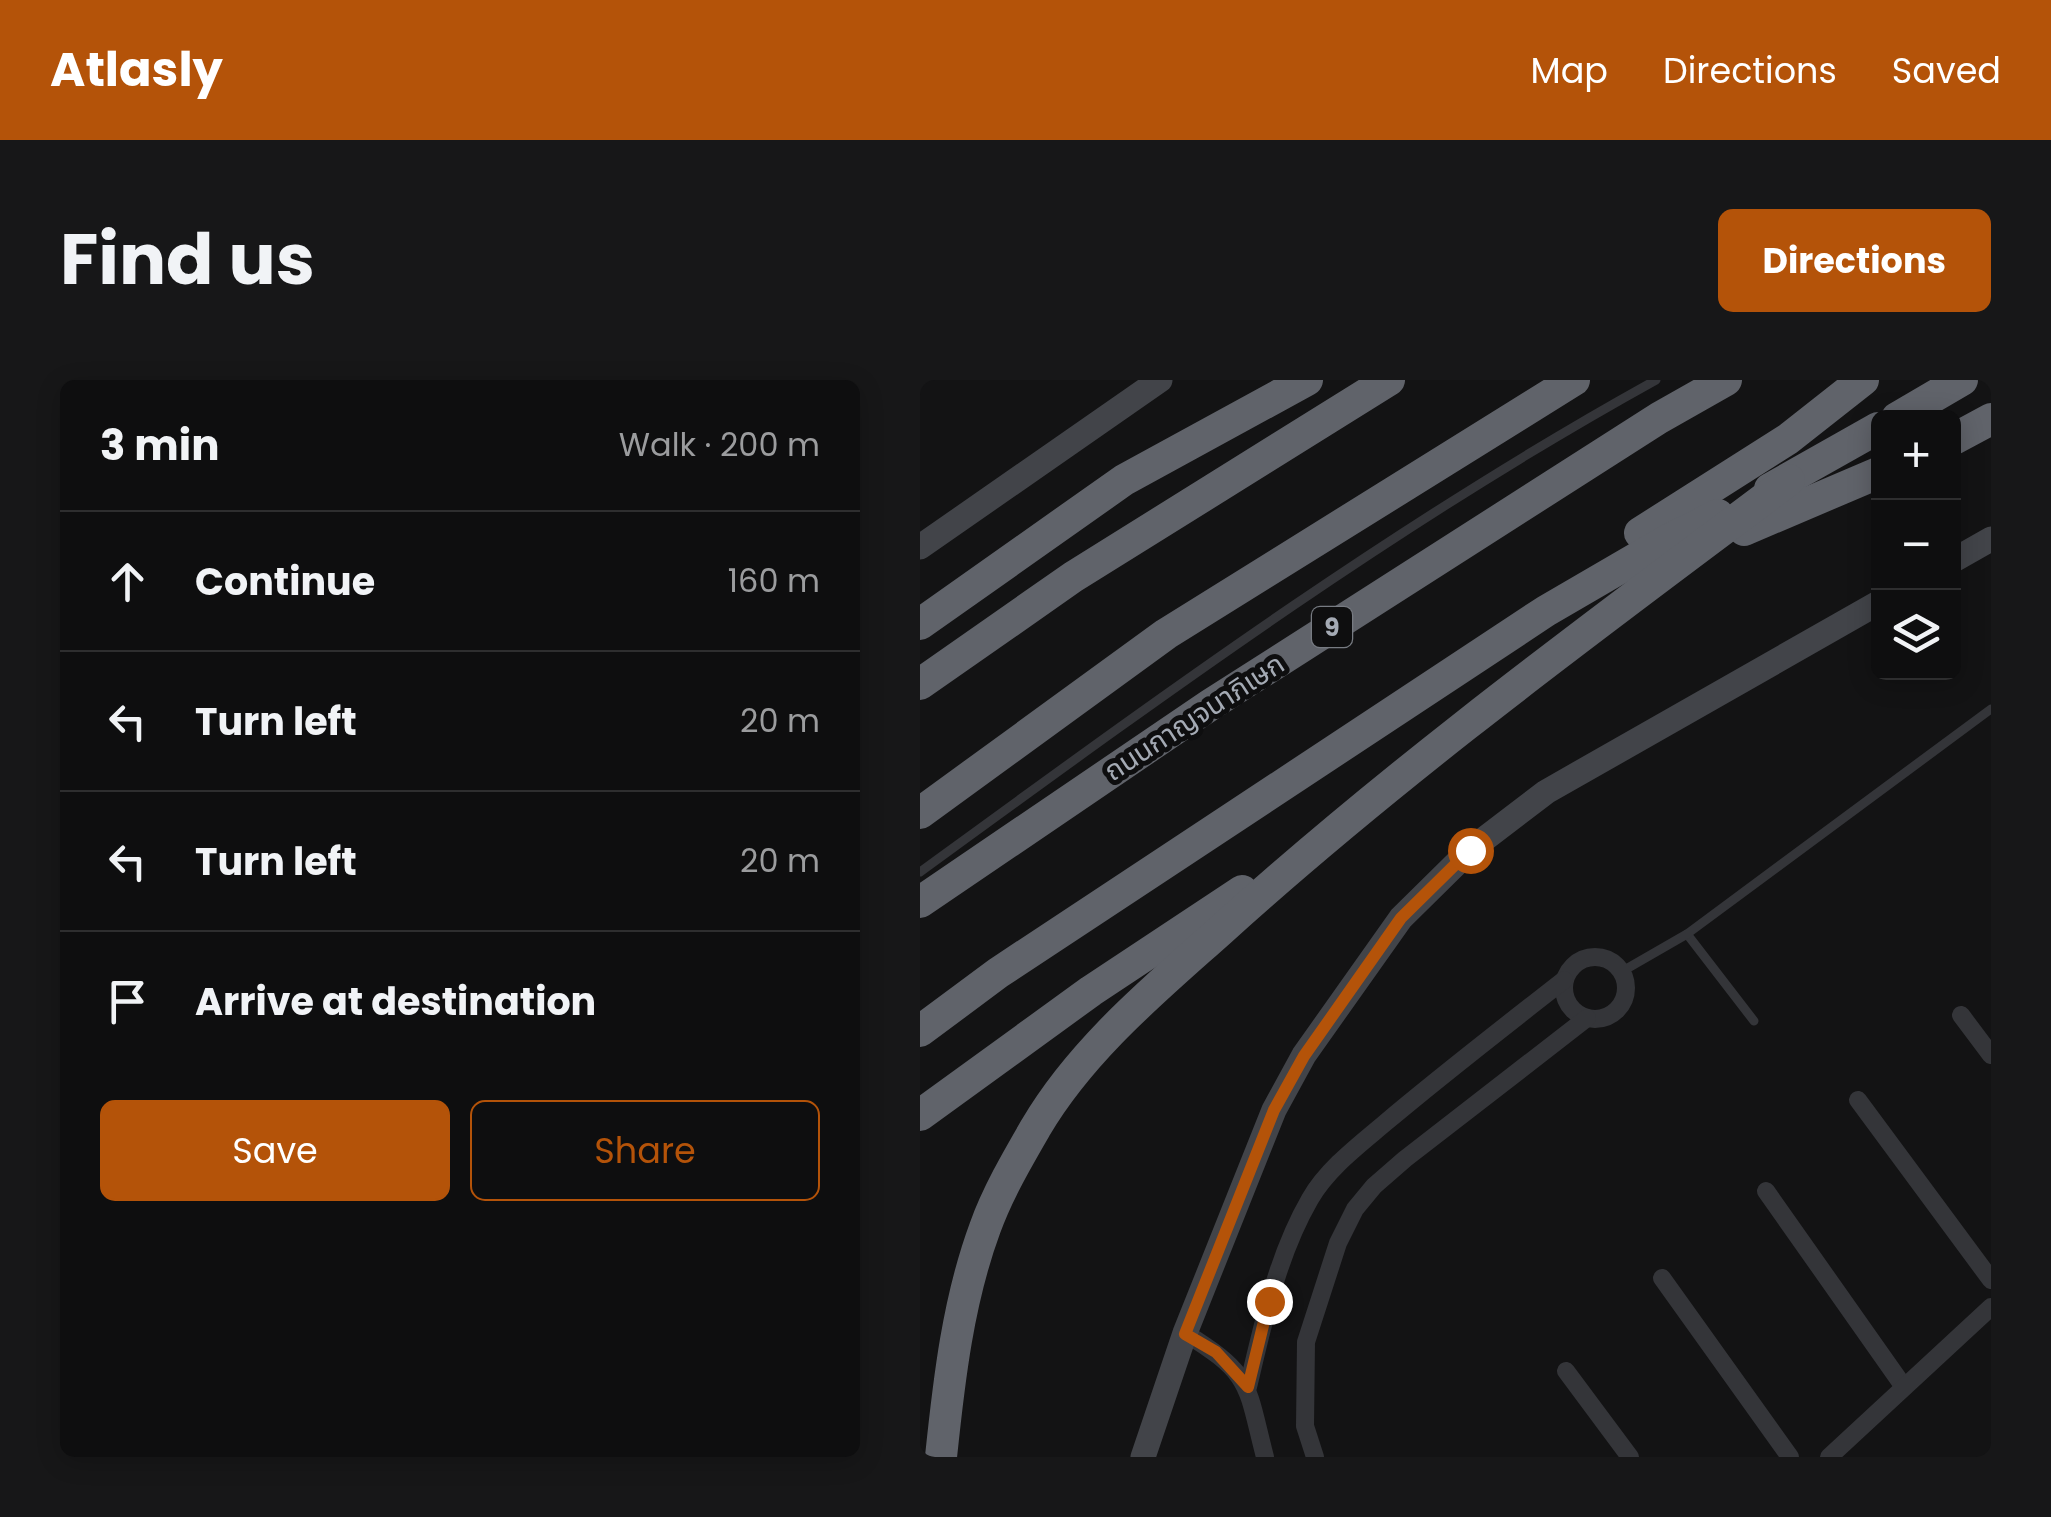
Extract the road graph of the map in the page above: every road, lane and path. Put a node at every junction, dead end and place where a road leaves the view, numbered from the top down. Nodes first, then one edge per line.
1 (1306, 380) edge
2 (1389, 380) edge
3 (1574, 380) edge
4 (1656, 380) edge
5 (1726, 380) edge
6 (1862, 380) edge
7 (1962, 380) edge
8 (1154, 381) edge
9 (1911, 410) edge
10 (1991, 420) edge
11 (1871, 432) edge
12 (1961, 435) edge
13 (1871, 476) edge
14 (1789, 480) junction
15 (1991, 539) edge
16 (920, 547) edge
17 (1692, 553) junction
18 (1961, 556) edge
19 (1871, 607) edge
20 (1546, 611) junction
21 (920, 624) edge
22 (920, 684) edge
23 (1991, 709) edge
24 (920, 813) edge
25 (1291, 866) junction
26 (920, 872) edge
27 (920, 902) edge
28 (1687, 934) junction
29 (1621, 972) junction
30 (1564, 980) junction
31 (1960, 1015) dead end
32 (1587, 1018) junction
33 (1754, 1022) dead end
34 (920, 1031) edge
35 (1991, 1055) edge
36 (1858, 1100) dead end
37 (920, 1115) edge
38 (1766, 1191) dead end
39 (1662, 1278) dead end
40 (1991, 1280) edge
41 (1991, 1307) edge
42 (1185, 1334) junction
43 (1566, 1371) dead end
44 (1248, 1387) junction
45 (1904, 1387) junction
46 (941, 1457) edge
47 (1143, 1457) edge
48 (1265, 1457) edge
49 (1315, 1457) edge
50 (1630, 1457) edge
51 (1790, 1457) edge
52 (1829, 1457) edge

1 - 21 highway
2 - 22 highway
3 - 24 highway
4 - 26 lane
5 - 27 highway, ถนนกาญจนาภิเษก / 9
6 - 20 highway
7 - 9 highway
8 - 16 main road
10 - 12 highway
11 - 14 highway
13 - 17 highway
14 - 17 highway
14 - 20 highway
15 - 18 main road
17 - 25 highway
19 - 42 main road
20 - 34 highway
23 - 28 lane
25 - 37 highway
25 - 46 highway
28 - 29 lane
28 - 33 lane
29 - 30 street
29 - 32 street
30 - 32 street
30 - 44 street
31 - 35 street
32 - 49 street
36 - 40 street
38 - 45 street
39 - 51 street
41 - 45 street
42 - 44 street
42 - 47 main road
43 - 50 street
44 - 48 street
45 - 52 street

